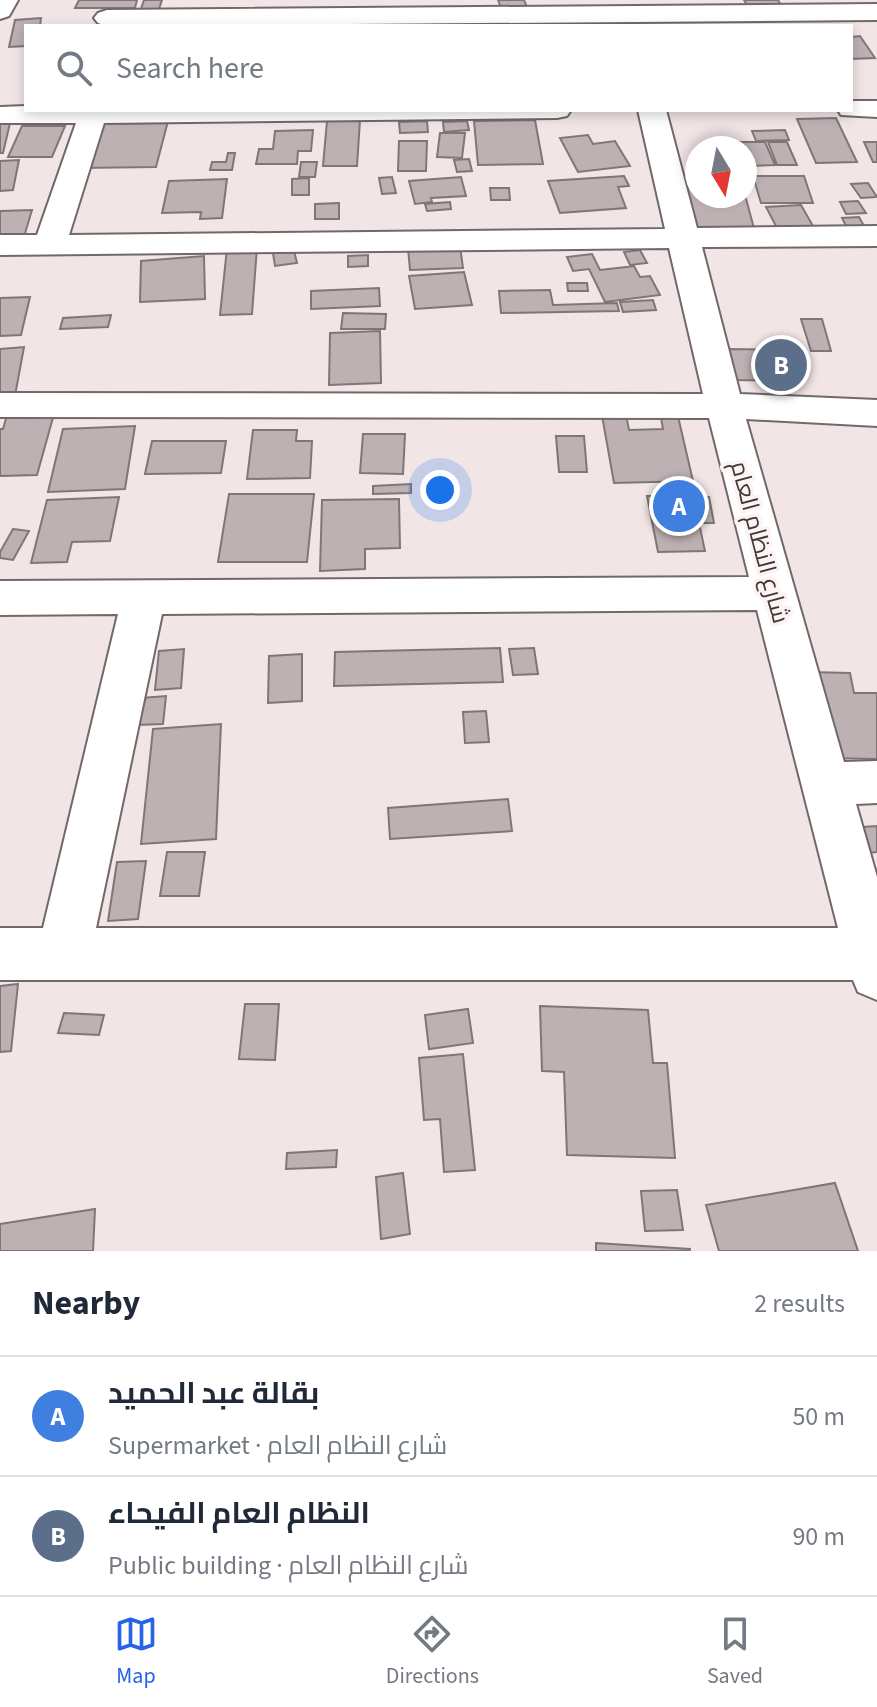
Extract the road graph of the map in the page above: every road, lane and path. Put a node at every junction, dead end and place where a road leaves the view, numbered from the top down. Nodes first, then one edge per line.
1 (6, 0) edge
2 (0, 11) edge
3 (877, 12) edge
4 (627, 13) edge
5 (107, 18) dead end
6 (211, 22) edge
7 (853, 109) edge
8 (877, 109) edge
9 (191, 112) edge
10 (653, 112) edge
11 (93, 114) junction
12 (0, 115) edge
13 (877, 236) edge
14 (684, 237) junction
15 (50, 244) junction
16 (0, 245) edge
17 (0, 405) edge
18 (724, 406) junction
19 (877, 413) edge
20 (774, 593) junction
21 (144, 597) junction
22 (0, 598) edge
23 (877, 782) edge
24 (826, 784) junction
25 (64, 953) junction
26 (0, 954) edge
27 (875, 960) edge

1 - 2 street
3 - 4 street
4 - 6 street
5 - 6 street
7 - 8 street
9 - 11 street
10 - 14 street, شارع النظام العام
11 - 12 street
11 - 15 street
13 - 14 street
14 - 15 street
14 - 18 street, شارع النظام العام
15 - 16 street
17 - 18 street
18 - 19 street
18 - 20 street, شارع النظام العام
20 - 21 street
20 - 24 street, شارع النظام العام
21 - 22 street
21 - 25 street
23 - 24 street
24 - 27 street, شارع النظام العام
25 - 26 street
25 - 27 street

